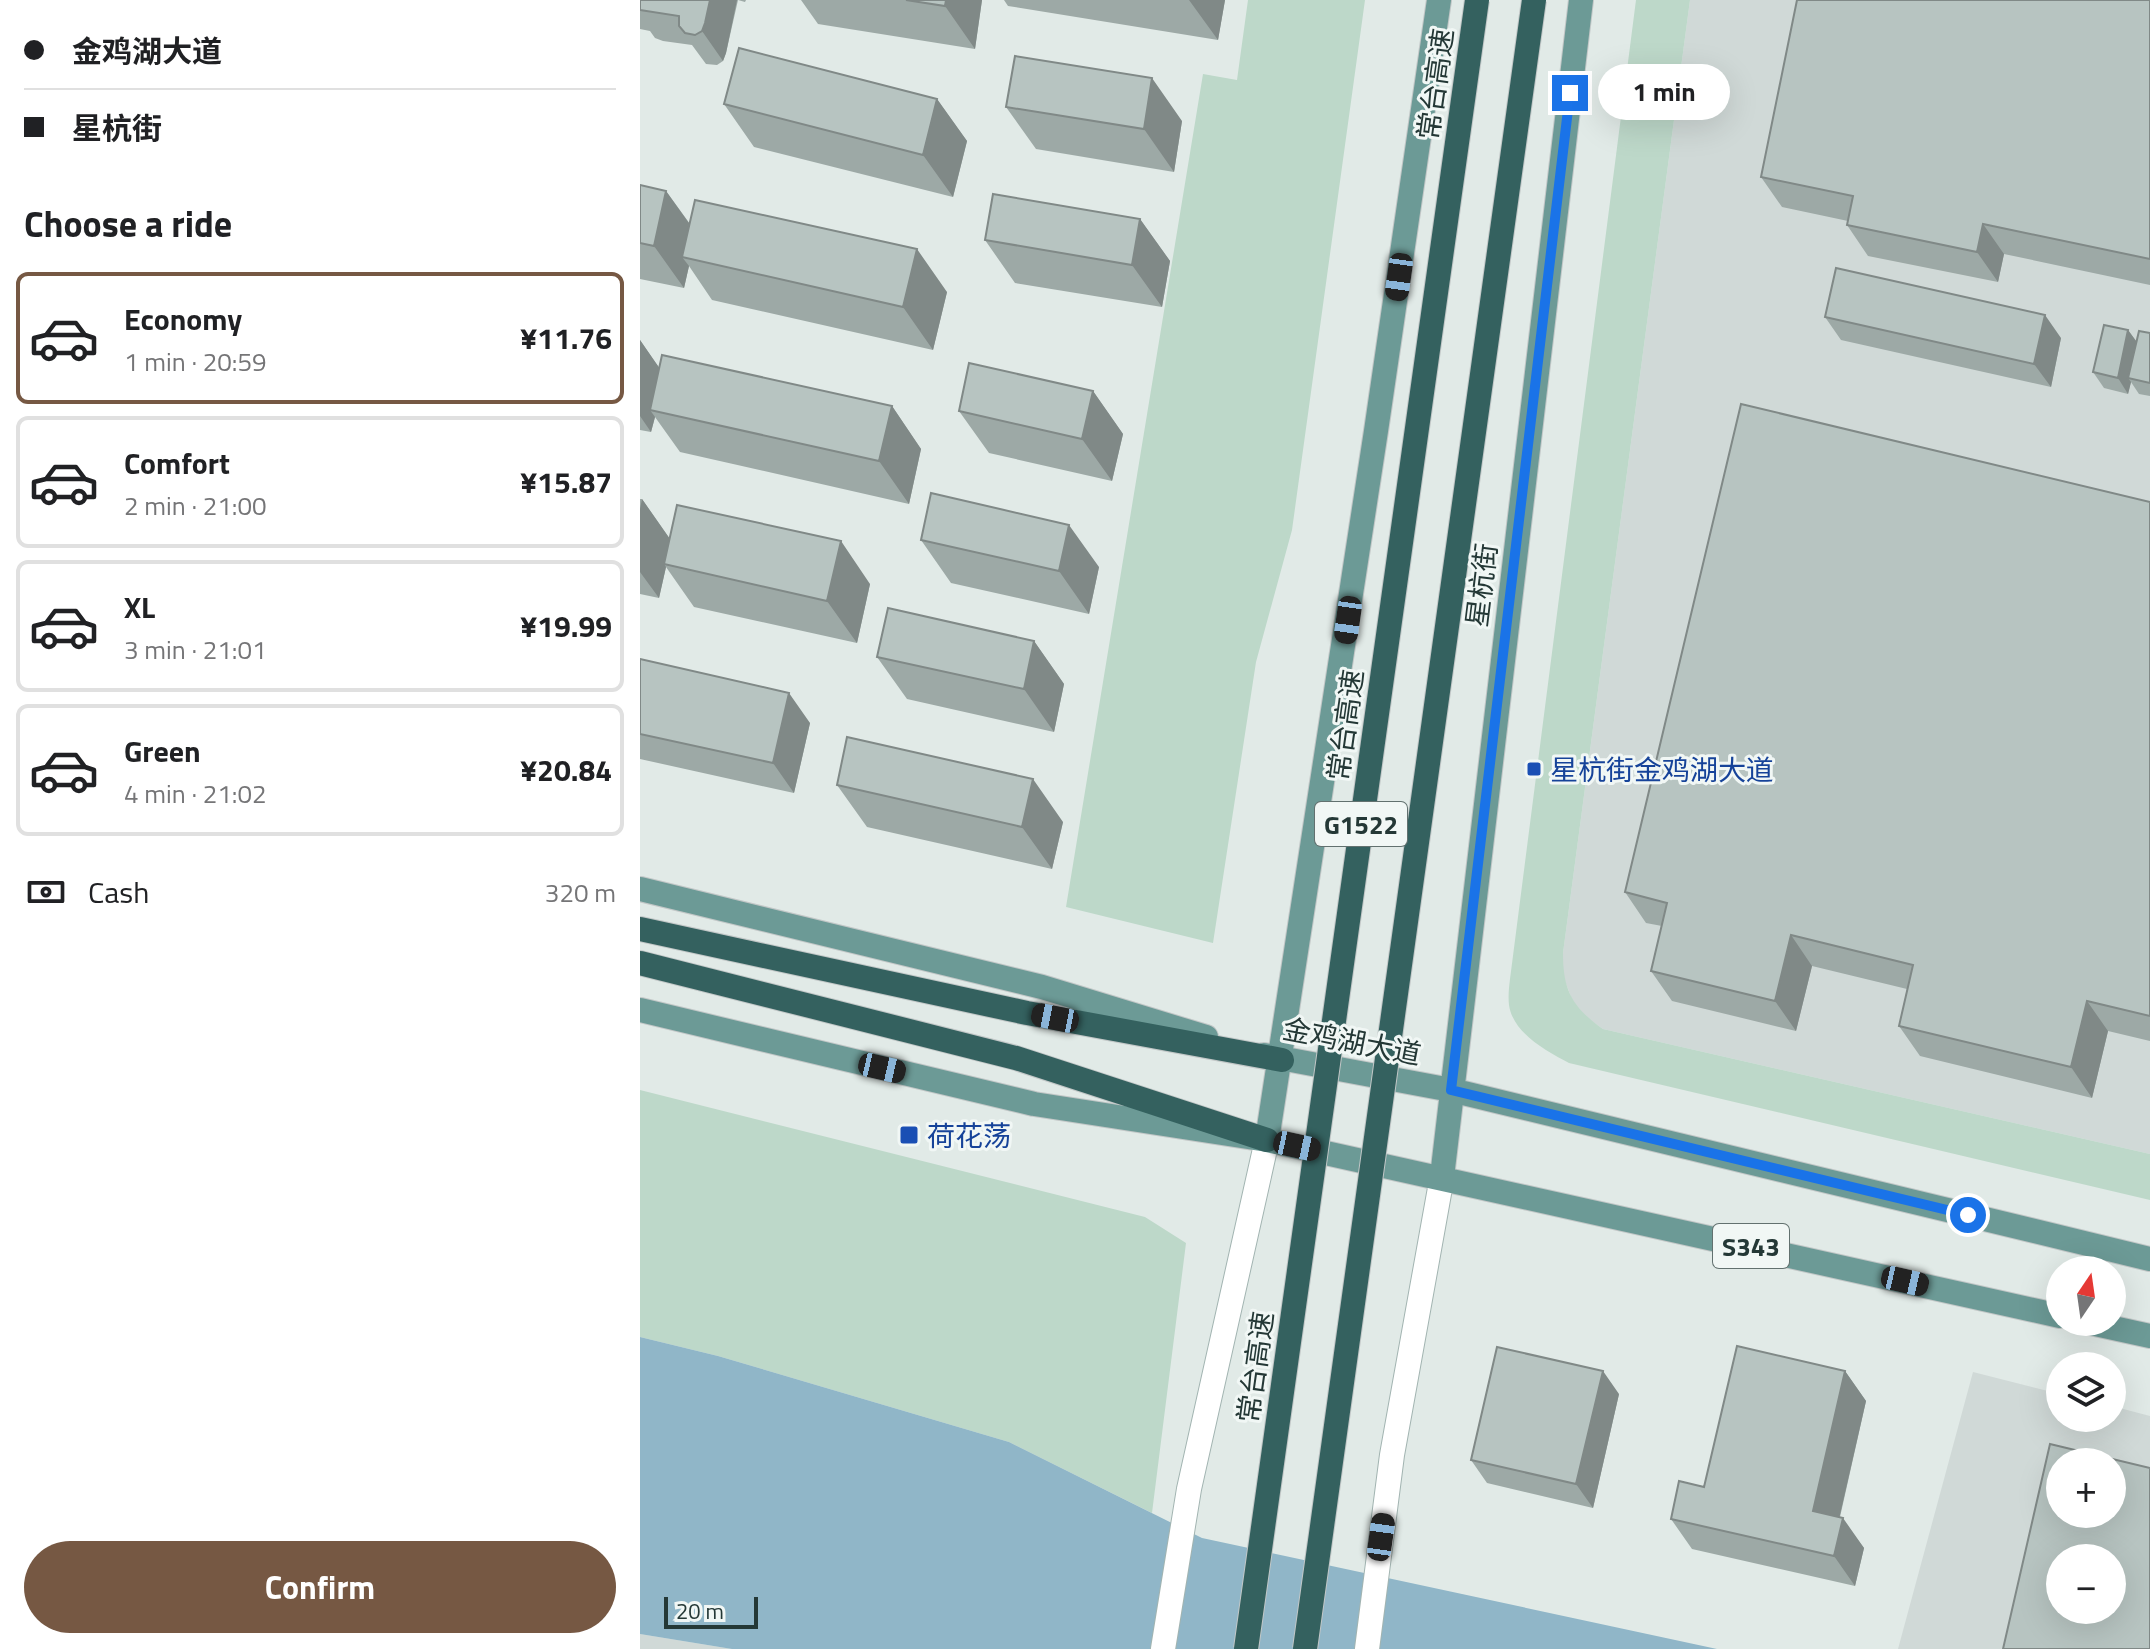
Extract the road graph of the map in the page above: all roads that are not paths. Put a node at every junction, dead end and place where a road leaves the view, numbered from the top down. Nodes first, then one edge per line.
1 (1439, 0) edge
2 (1477, 0) edge
3 (1534, 0) edge
4 (1581, 0) edge
5 (640, 889) edge
6 (640, 929) edge
7 (640, 963) edge
8 (640, 1010) edge
9 (1282, 1060) junction
10 (1451, 1090) junction
11 (1267, 1140) junction
12 (1442, 1177) junction
13 (2150, 1259) edge
14 (2046, 1313) edge
15 (2126, 1331) edge
16 (2150, 1336) edge
17 (1163, 1649) edge
18 (1246, 1649) edge
19 (1305, 1649) edge
20 (1367, 1649) edge

1 - 9 main road
2 - 18 highway, 常台高速 / G1522, bridge
3 - 19 highway, G1522, bridge
4 - 10 main road, 星杭街
5 - 9 main road, 金鸡湖大道
6 - 9 highway
7 - 11 highway
8 - 11 main road
9 - 10 main road, 金鸡湖大道
9 - 11 main road
10 - 12 main road, 星杭街
10 - 13 main road, 金鸡湖大道
11 - 12 main road
11 - 17 main road
12 - 14 main road, S343
12 - 20 main road
15 - 16 main road

